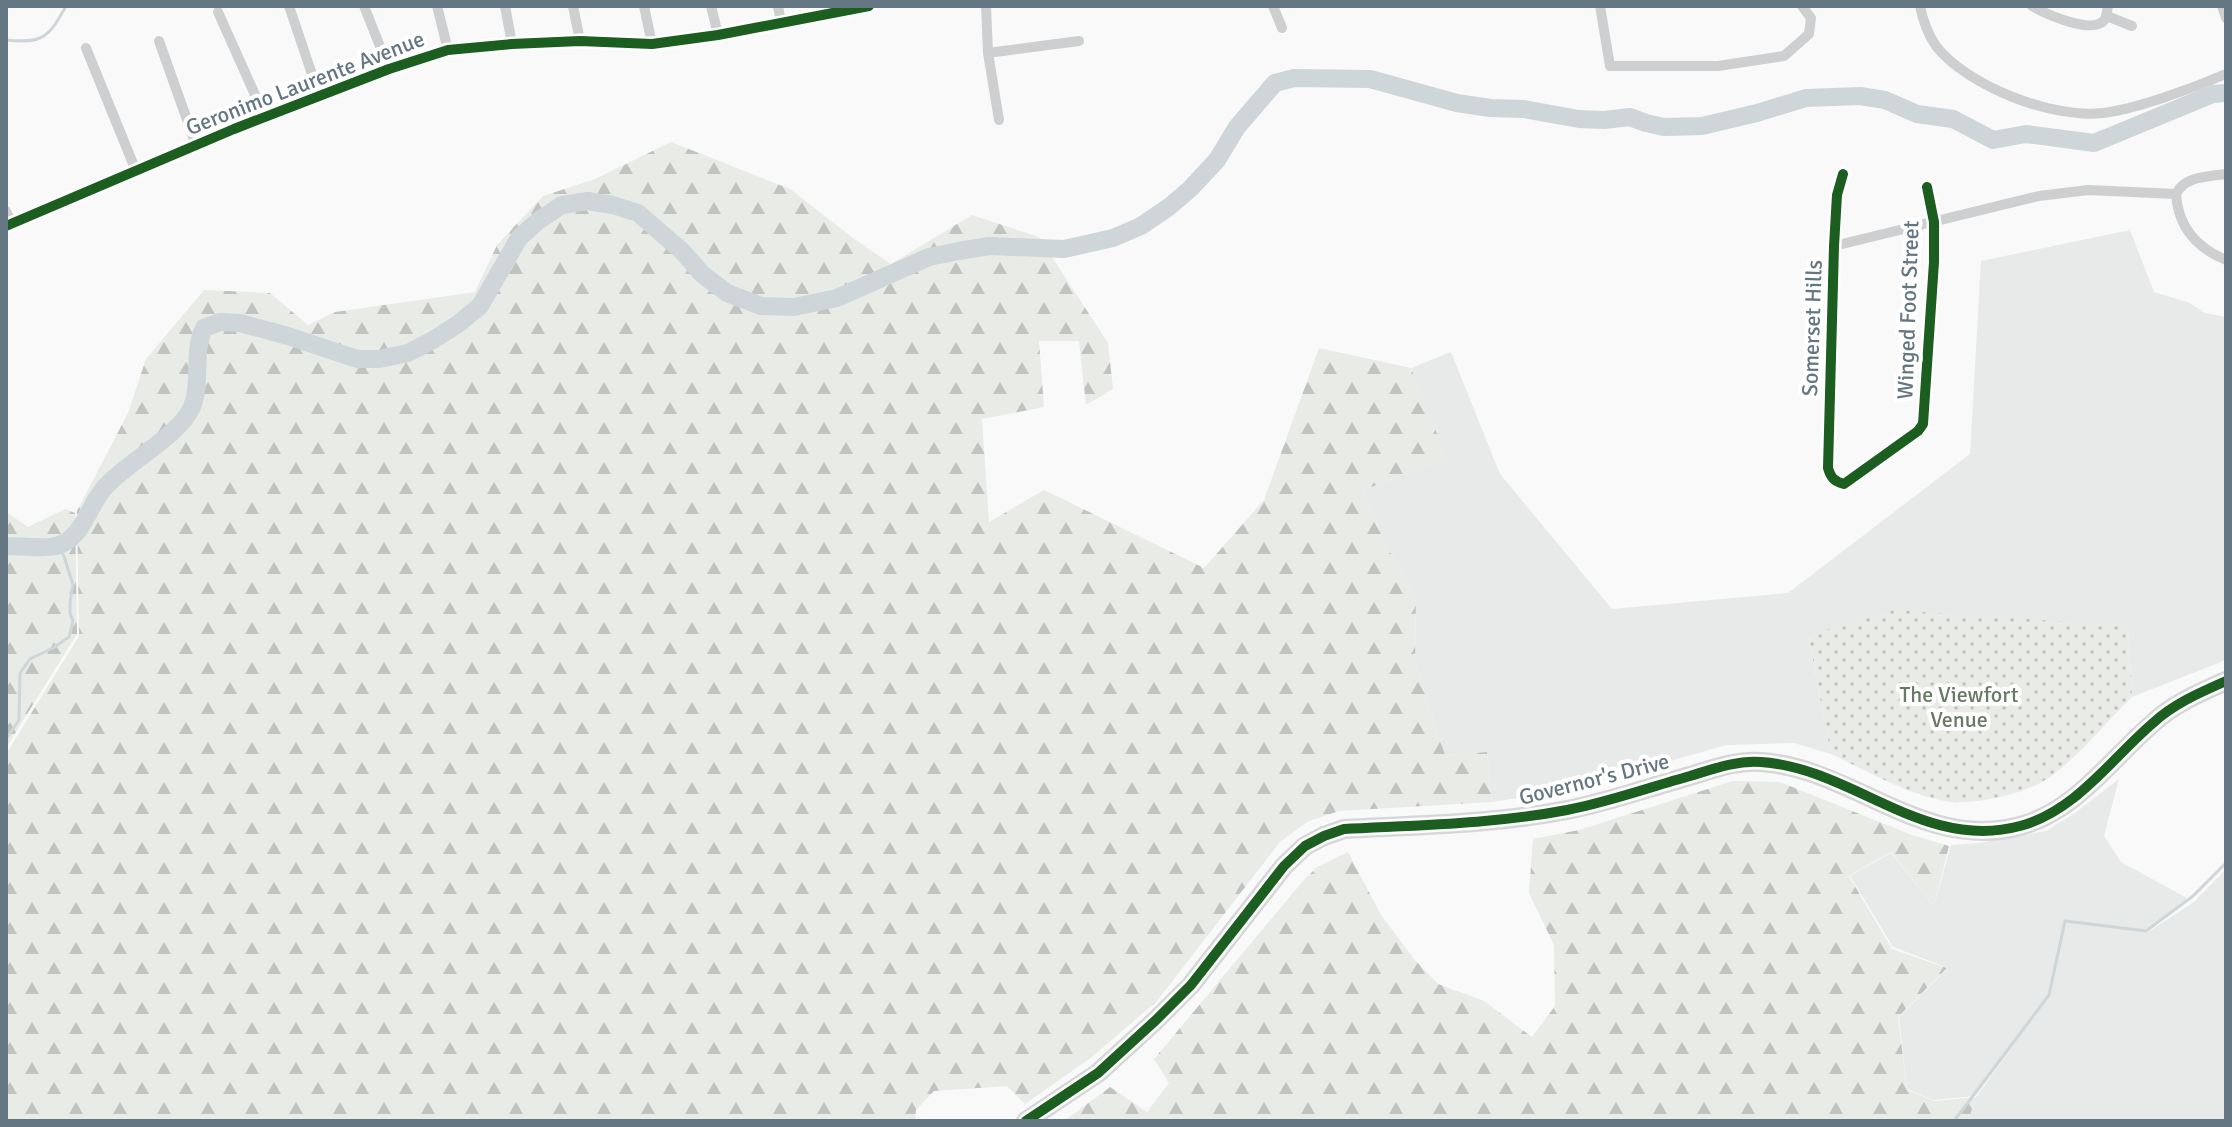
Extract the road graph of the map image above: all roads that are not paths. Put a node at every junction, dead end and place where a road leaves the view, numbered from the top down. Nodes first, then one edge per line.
1 (289, 6) edge
2 (364, 6) edge
3 (437, 6) edge
4 (505, 6) edge
5 (573, 6) edge
6 (644, 6) edge
7 (711, 6) edge
8 (778, 6) edge
9 (869, 6) edge
10 (986, 6) edge
11 (1273, 6) edge
12 (1600, 6) edge
13 (1802, 6) edge
14 (1920, 6) edge
15 (2032, 6) edge
16 (2222, 6) edge
17 (849, 8) edge
18 (2107, 11) edge
19 (218, 12) dead end
20 (2226, 18) edge
21 (781, 22) junction
22 (2132, 26) dead end
23 (1282, 28) dead end
24 (718, 35) junction
25 (159, 41) dead end
26 (580, 41) junction
27 (1079, 41) dead end
28 (512, 44) junction
29 (652, 44) junction
30 (86, 48) dead end
31 (448, 50) junction
32 (988, 53) junction
33 (389, 69) junction
34 (2226, 74) edge
35 (319, 95) junction
36 (265, 117) junction
37 (999, 120) dead end
38 (196, 145) junction
39 (136, 171) junction
40 (1843, 174) dead end
41 (2226, 174) edge
42 (1927, 187) dead end
43 (2176, 194) junction
44 (6, 211) edge
45 (1934, 222) junction
46 (9, 225) edge
47 (1834, 246) junction
48 (2226, 260) edge
49 (1836, 481) joint
50 (2226, 681) edge
51 (1026, 1121) edge

1 - 35 street
2 - 33 street
3 - 31 street
4 - 28 street
5 - 26 street
6 - 29 street
7 - 24 street
8 - 21 street
9 - 17 street, Geronimo Laurente Avenue
10 - 32 street
11 - 23 street
12 - 13 street
14 - 34 street
15 - 18 street
16 - 20 street
17 - 21 street, Geronimo Laurente Avenue
18 - 22 street
19 - 36 street
21 - 24 street, Geronimo Laurente Avenue
24 - 29 street, Geronimo Laurente Avenue
25 - 38 street
26 - 28 street, Geronimo Laurente Avenue
26 - 29 street, Geronimo Laurente Avenue
27 - 32 street
28 - 31 street, Geronimo Laurente Avenue
30 - 39 street
31 - 33 street, Geronimo Laurente Avenue
32 - 37 street
33 - 35 street, Geronimo Laurente Avenue
35 - 36 street, Geronimo Laurente Avenue
36 - 38 street, Geronimo Laurente Avenue
38 - 39 street, Geronimo Laurente Avenue
39 - 46 street, Geronimo Laurente Avenue
40 - 47 street, Somerset Hills
41 - 43 street
42 - 45 street, Winged Foot Street
43 - 45 street
43 - 48 street
44 - 46 street
45 - 47 street
45 - 49 street, Winged Foot Street
47 - 49 street, Somerset Hills
50 - 51 highway, Governor's Drive

